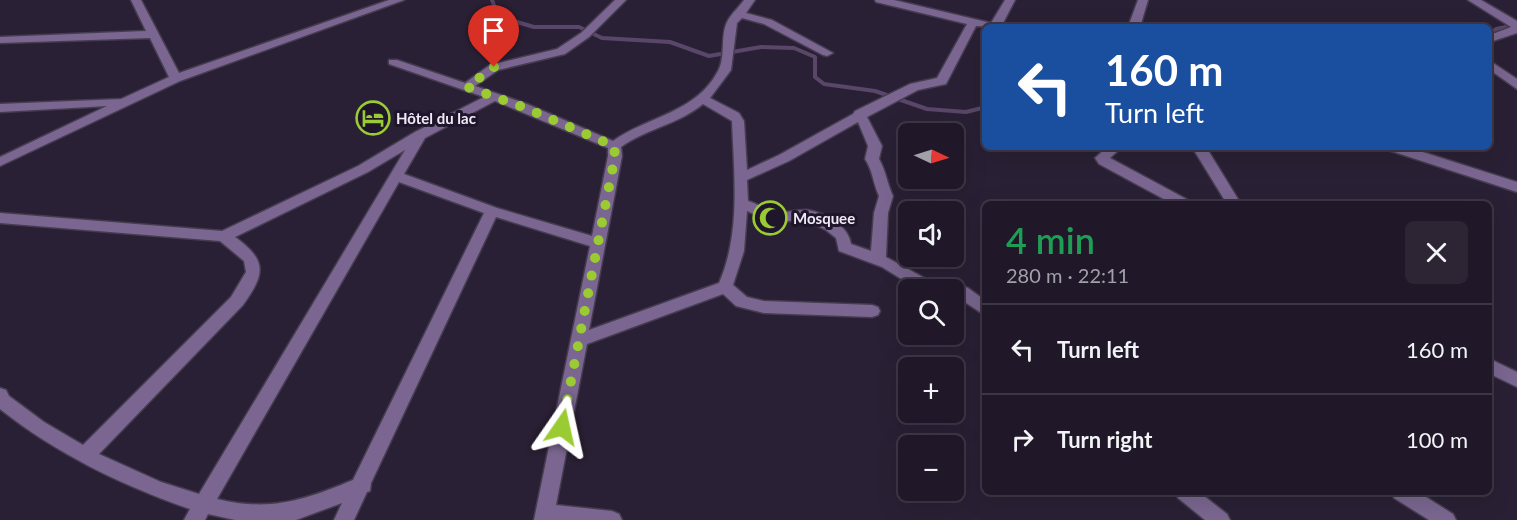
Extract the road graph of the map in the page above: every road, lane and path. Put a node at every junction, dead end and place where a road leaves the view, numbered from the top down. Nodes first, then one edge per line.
1 (136, 0) edge
2 (399, 0) edge
3 (621, 0) edge
4 (750, 0) edge
5 (880, 0) edge
6 (1010, 0) edge
7 (1143, 0) edge
8 (1473, 0) edge
9 (739, 14) junction
10 (973, 22) junction
11 (982, 24) edge
12 (997, 24) edge
13 (1135, 24) edge
14 (1515, 26) edge
15 (153, 34) junction
16 (1492, 38) edge
17 (0, 40) edge
18 (827, 53) dead end
19 (393, 62) dead end
20 (1492, 66) edge
21 (176, 78) junction
22 (1517, 85) edge
23 (467, 87) junction
24 (494, 97) junction
25 (702, 99) junction
26 (125, 102) junction
27 (0, 108) edge
28 (859, 114) junction
29 (420, 135) junction
30 (614, 146) junction
31 (1111, 150) edge
32 (1201, 150) edge
33 (1402, 150) edge
34 (0, 162) edge
35 (396, 176) junction
36 (741, 178) junction
37 (1517, 187) edge
38 (1178, 201) edge
39 (1232, 201) edge
40 (739, 204) junction
41 (492, 211) junction
42 (0, 218) edge
43 (224, 236) junction
44 (597, 243) junction
45 (878, 261) junction
46 (725, 287) junction
47 (982, 307) edge
48 (872, 311) dead end
49 (579, 340) junction
50 (1492, 367) edge
51 (1517, 380) edge
52 (0, 394) edge
53 (86, 455) junction
54 (363, 485) junction
55 (1189, 495) edge
56 (1406, 495) edge
57 (198, 513) edge
58 (545, 517) edge
59 (344, 520) edge
60 (612, 520) edge
61 (1220, 520) edge
62 (1446, 520) edge

1 - 15 street
2 - 21 street
3 - 23 street
4 - 9 street
5 - 10 street
6 - 12 street
7 - 13 street
8 - 14 street
9 - 18 street
9 - 25 street
10 - 11 street
10 - 28 street
14 - 16 street
15 - 17 street
15 - 21 street
19 - 23 street
20 - 22 street
21 - 26 street
23 - 24 street
24 - 29 street
24 - 30 street
25 - 30 street
25 - 36 street
26 - 27 street
26 - 34 street
28 - 36 street
28 - 45 street
29 - 35 street
29 - 43 street
30 - 44 street
31 - 38 street
32 - 39 street
33 - 37 street
35 - 41 street
35 - 57 street
36 - 40 street
40 - 45 street
40 - 46 street
41 - 44 street
41 - 54 street
42 - 43 street
43 - 53 street
44 - 49 street
45 - 47 street
46 - 48 street
46 - 49 street
49 - 58 street
50 - 51 street
52 - 53 street
53 - 57 street
54 - 57 street
54 - 59 street
55 - 61 street
56 - 62 street
58 - 60 street

